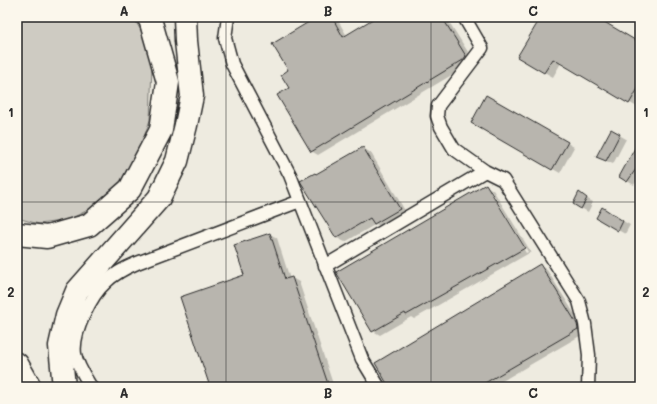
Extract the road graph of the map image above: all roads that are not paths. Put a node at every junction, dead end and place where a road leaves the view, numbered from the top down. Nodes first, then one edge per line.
1 (148, 17) edge
2 (185, 17) edge
3 (228, 17) edge
4 (464, 17) edge
5 (485, 171) junction
6 (300, 201) junction
7 (17, 234) edge
8 (325, 266) junction
9 (17, 364) edge
10 (17, 381) edge
11 (20, 387) edge
12 (30, 387) edge
13 (64, 387) edge
14 (91, 387) edge
15 (379, 387) edge
16 (588, 387) edge

1 - 7 highway
2 - 13 highway
3 - 6 street
4 - 5 street
5 - 8 street
5 - 16 street
6 - 8 street
6 - 14 street
8 - 15 street
9 - 12 highway
10 - 11 highway

